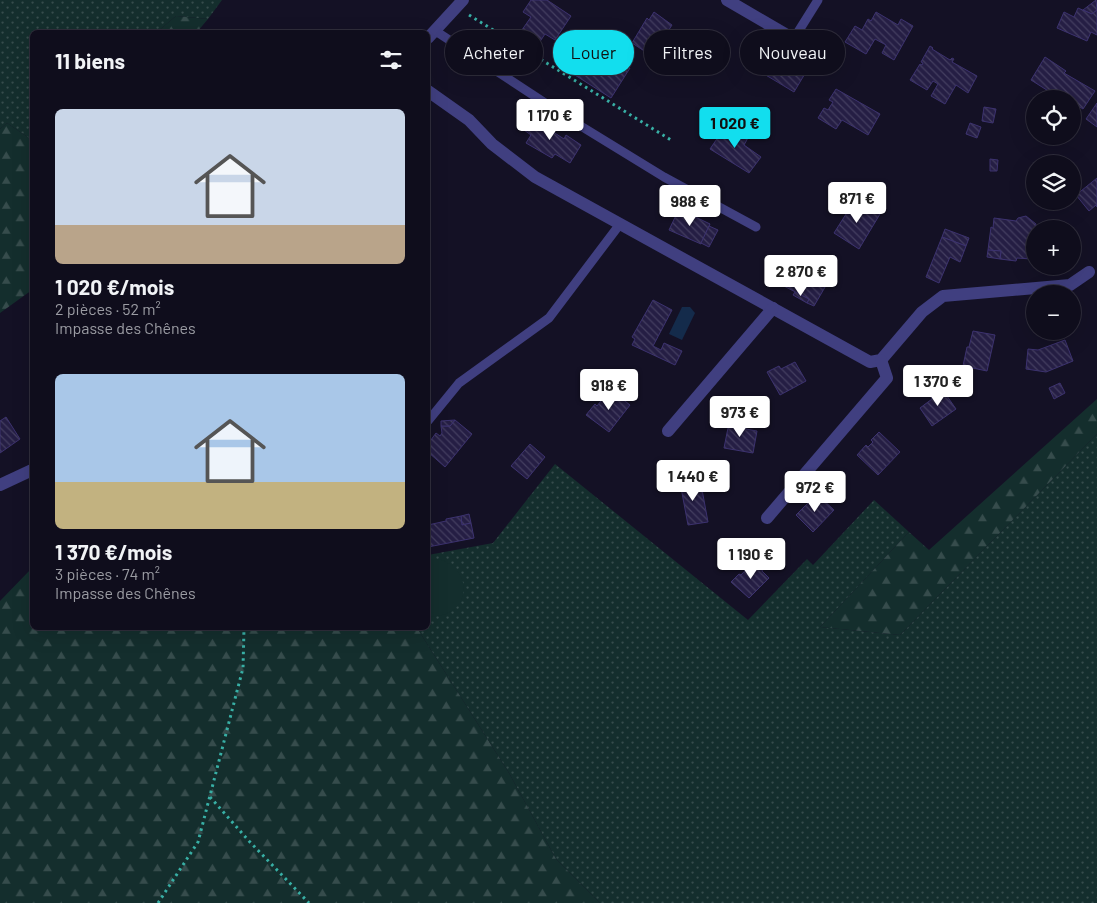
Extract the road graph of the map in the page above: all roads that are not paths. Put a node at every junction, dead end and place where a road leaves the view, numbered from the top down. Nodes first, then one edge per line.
1 (727, 0) edge
2 (818, 0) edge
3 (459, 4) edge
4 (776, 30) edge
5 (799, 30) edge
6 (431, 34) edge
7 (430, 92) edge
8 (620, 224) junction
9 (756, 227) dead end
10 (1093, 273) edge
11 (773, 308) junction
12 (881, 360) junction
13 (430, 419) edge
14 (668, 431) dead end
15 (30, 471) edge
16 (0, 485) edge
17 (767, 518) dead end

1 - 4 street
2 - 5 lane
3 - 6 street
6 - 9 lane
7 - 8 street
8 - 11 street
8 - 13 lane
10 - 12 street
11 - 12 street
11 - 14 street
12 - 17 street
15 - 16 street

